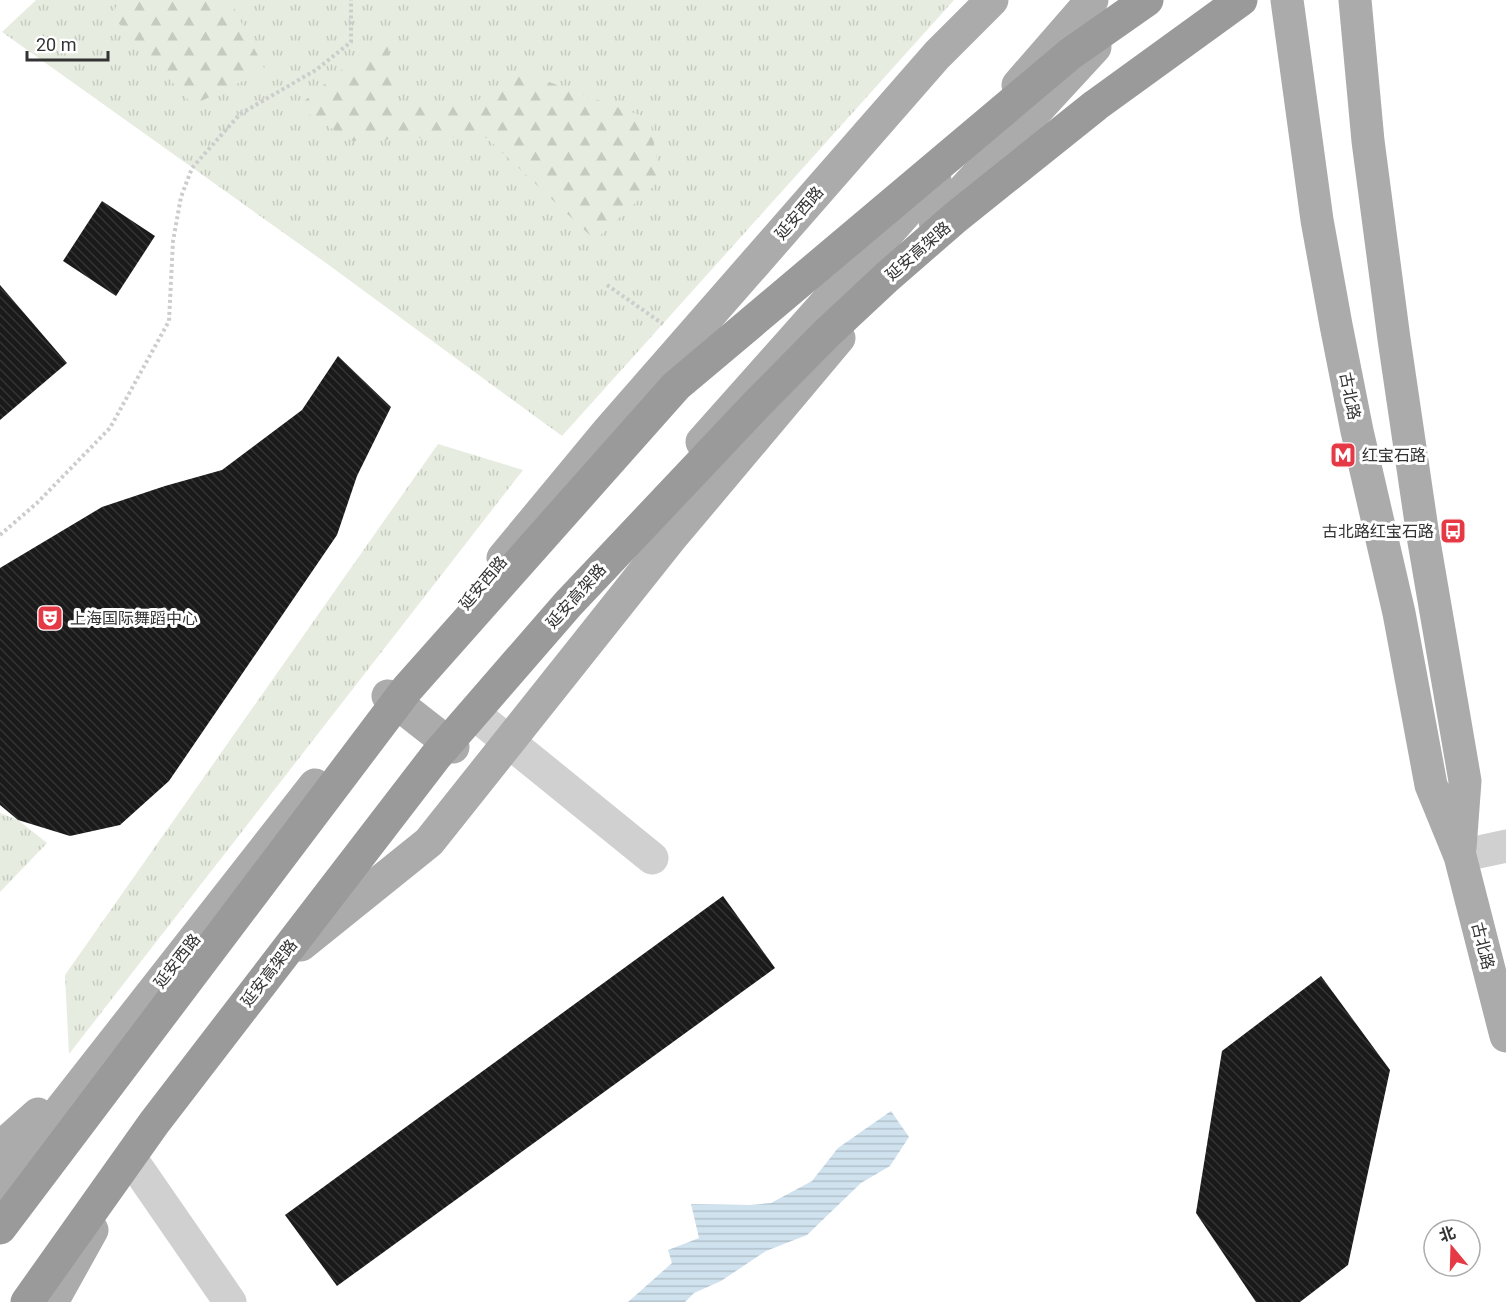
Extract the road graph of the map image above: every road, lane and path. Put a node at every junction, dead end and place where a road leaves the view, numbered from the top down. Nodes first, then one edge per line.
1 (351, 0) edge
2 (992, 0) edge
3 (1092, 0) edge
4 (1136, 0) edge
5 (1147, 0) edge
6 (1240, 0) edge
7 (1287, 0) edge
8 (1355, 0) edge
9 (608, 285) dead end
10 (687, 341) junction
11 (0, 535) edge
12 (388, 696) junction
13 (477, 716) junction
14 (508, 743) junction
15 (453, 747) junction
16 (1506, 846) edge
17 (1460, 856) junction
18 (652, 858) dead end
19 (301, 945) junction
20 (1506, 1036) edge
21 (108, 1050) junction
22 (0, 1148) edge
23 (132, 1160) junction
24 (0, 1187) edge
25 (0, 1228) edge
26 (26, 1302) edge
27 (52, 1302) edge
28 (230, 1302) edge

1 - 11 path
2 - 10 main road, 延安西路
3 - 13 main road
4 - 14 main road
5 - 25 highway, bridge
6 - 26 highway, 延安高架路, bridge
7 - 17 main road, 古北路
8 - 17 main road, 古北路
9 - 10 path
10 - 12 main road, 延安西路
12 - 15 main road
12 - 21 main road, 延安西路
13 - 14 street
13 - 15 main road
14 - 18 street
14 - 19 main road
15 - 19 main road
16 - 17 street
17 - 20 main road, 古北路
19 - 23 main road
21 - 22 main road
21 - 24 main road, 延安西路
23 - 26 main road
23 - 27 main road
23 - 28 street

